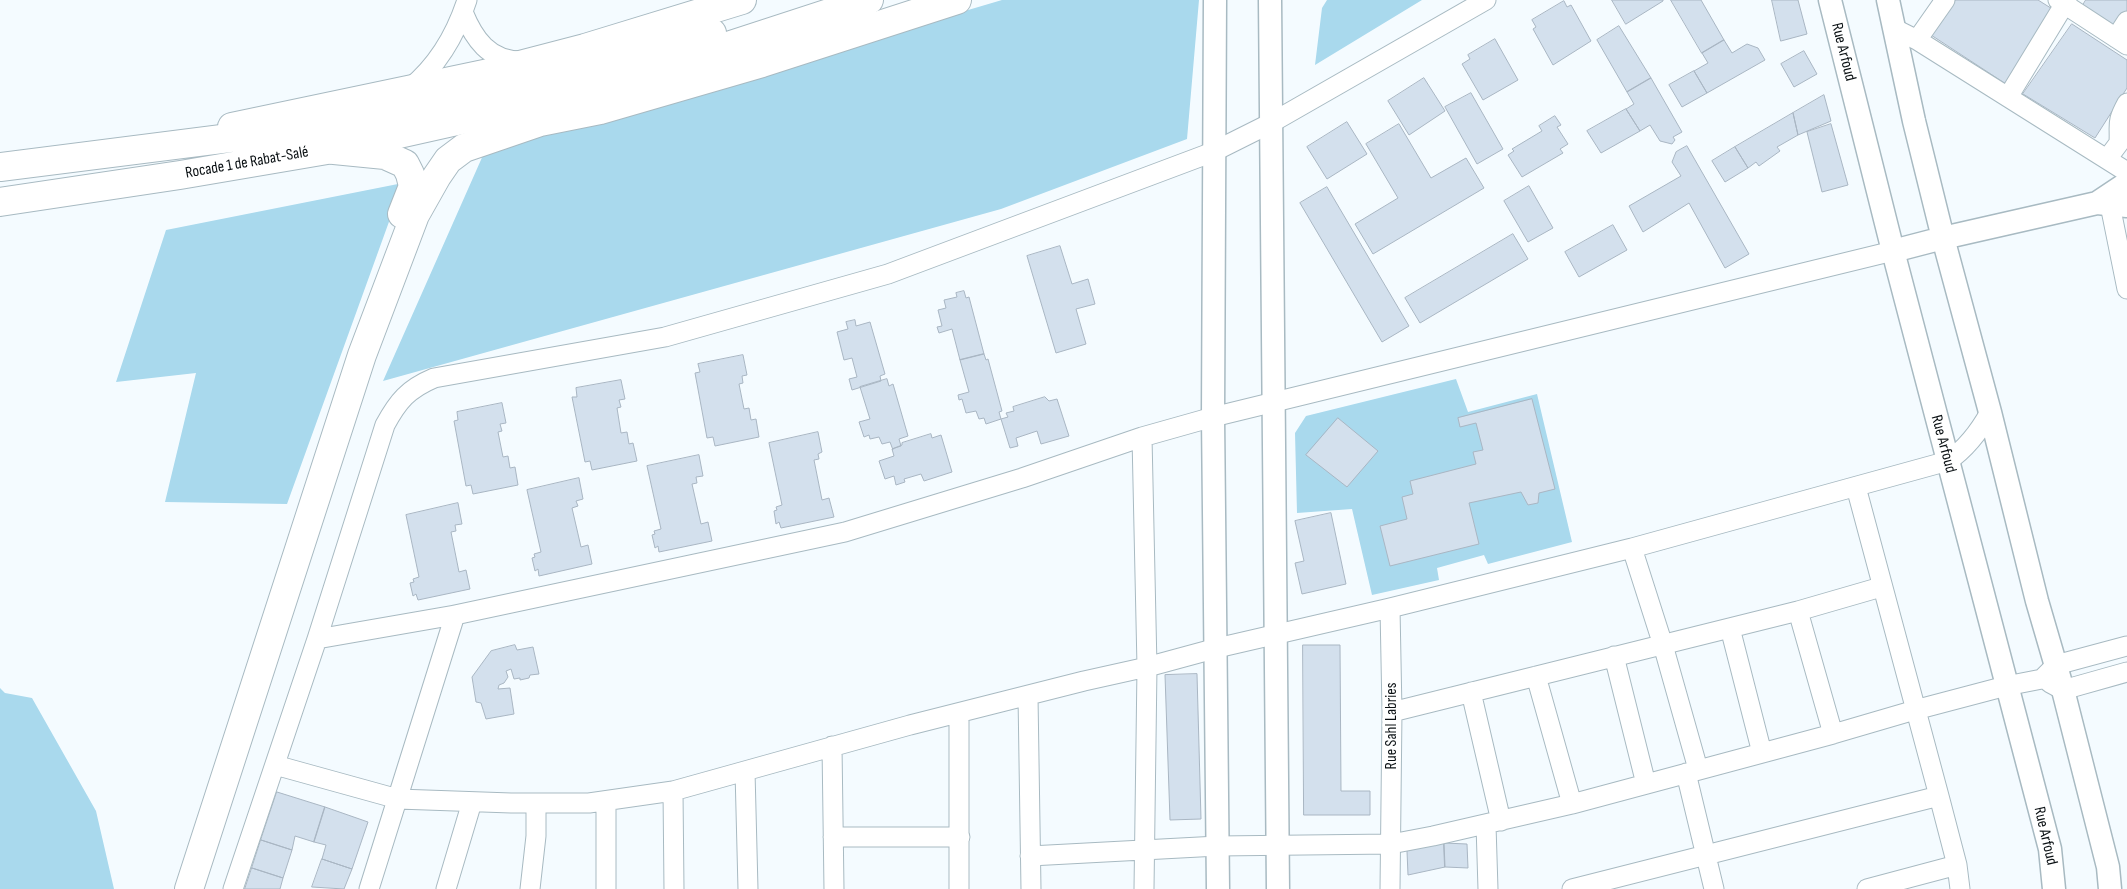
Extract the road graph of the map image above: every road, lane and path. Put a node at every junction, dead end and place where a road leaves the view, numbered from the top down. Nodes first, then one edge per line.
1 (742, 0) edge
2 (815, 0) edge
3 (868, 0) edge
4 (957, 0) edge
5 (1214, 0) edge
6 (1270, 0) edge
7 (1486, 0) edge
8 (1830, 0) edge
9 (1888, 0) edge
10 (1945, 0) edge
11 (2063, 1) edge
12 (465, 6) edge
13 (2127, 21) edge
14 (1895, 29) junction
15 (1917, 40) junction
16 (2122, 42) edge
17 (535, 61) junction
18 (407, 91) junction
19 (2008, 97) junction
20 (2127, 103) edge
21 (540, 122) junction
22 (1271, 123) junction
23 (377, 139) junction
24 (169, 144) junction
25 (327, 150) junction
26 (1213, 152) junction
27 (2106, 159) junction
28 (0, 167) edge
29 (2127, 172) edge
30 (2127, 183) edge
31 (0, 202) edge
32 (2110, 202) edge
33 (1943, 238) junction
34 (1893, 251) junction
35 (2127, 289) edge
36 (1273, 402) junction
37 (1990, 412) junction
38 (1213, 417) junction
39 (1142, 437) junction
40 (1948, 461) junction
41 (1856, 487) junction
42 (1632, 548) junction
43 (1882, 587) junction
44 (1390, 608) junction
45 (1798, 611) junction
46 (455, 615) junction
47 (1730, 628) junction
48 (1274, 634) junction
49 (318, 640) junction
50 (1663, 645) junction
51 (2127, 646) edge
52 (1216, 648) junction
53 (1614, 656) junction
54 (1147, 667) junction
55 (2049, 672) junction
56 (2127, 672) edge
57 (1536, 676) junction
58 (2006, 686) junction
59 (2063, 690) junction
60 (1471, 692) junction
61 (1028, 696) junction
62 (1915, 710) junction
63 (1392, 712) junction
64 (959, 713) junction
65 (1832, 734) junction
66 (832, 746) junction
67 (1762, 753) junction
68 (275, 765) junction
69 (745, 771) junction
70 (1692, 771) junction
71 (1646, 784) junction
72 (673, 791) junction
73 (1939, 796) junction
74 (398, 799) junction
75 (606, 801) junction
76 (472, 802) junction
77 (536, 803) junction
78 (1572, 804) junction
79 (1493, 823) junction
80 (833, 837) junction
81 (960, 837) junction
82 (1391, 844) junction
83 (1218, 846) junction
84 (1278, 847) junction
85 (1144, 852) junction
86 (1706, 855) junction
87 (1030, 856) junction
88 (1957, 865) junction
89 (171, 889) edge
90 (189, 889) edge
91 (233, 889) edge
92 (369, 889) edge
93 (446, 889) edge
94 (530, 889) edge
95 (606, 889) edge
96 (674, 889) edge
97 (748, 889) edge
98 (834, 889) edge
99 (959, 889) edge
100 (1031, 889) edge
101 (1144, 889) edge
102 (1218, 889) edge
103 (1278, 889) edge
104 (1390, 889) edge
105 (1488, 889) edge
106 (1572, 889) edge
107 (1714, 889) edge
108 (1867, 889) edge
109 (1960, 889) edge
110 (2054, 889) edge
111 (2110, 889) edge

1 - 17 main road
2 - 24 main road, Rocade 1 de Rabat-Salé
3 - 23 main road, Rocade 1 de Rabat-Salé
4 - 21 main road
5 - 26 street
6 - 22 street
7 - 22 street
8 - 34 street, Rue Arfoud
9 - 14 street
10 - 15 street
11 - 16 street
11 - 19 street
12 - 17 street
12 - 18 street
13 - 16 street
14 - 15 street
14 - 33 street
15 - 19 street
17 - 18 main road
18 - 24 main road
19 - 27 street
20 - 27 street
21 - 23 main road
21 - 90 main road
22 - 26 street
22 - 36 street
23 - 25 main road, Rocade 1 de Rabat-Salé
24 - 28 main road, Rocade 1 de Rabat-Salé
25 - 31 main road, Rocade 1 de Rabat-Salé
25 - 89 main road
26 - 38 street
26 - 49 street
27 - 29 street
30 - 32 street
32 - 33 street
32 - 35 street
33 - 34 street
33 - 37 street
34 - 36 street
34 - 40 street, Rue Arfoud
36 - 38 street
36 - 48 street
37 - 40 street
37 - 55 street
38 - 39 street
38 - 52 street
39 - 46 street
39 - 54 street
40 - 41 street
40 - 58 street, Rue Arfoud
41 - 42 street
41 - 43 street
42 - 44 street
42 - 50 street
43 - 45 street
43 - 62 street
44 - 48 street
44 - 63 street, Rue Sahl Labries
45 - 47 street
45 - 65 street
46 - 49 street
46 - 74 street
47 - 50 street
47 - 67 street
48 - 52 street
48 - 84 street
49 - 68 street
50 - 53 street
50 - 70 street
51 - 55 street
52 - 54 street
52 - 83 street
53 - 57 street
53 - 71 street
54 - 61 street
54 - 85 street
55 - 58 street
55 - 59 street
56 - 59 street
57 - 60 street
57 - 78 street
58 - 62 street
58 - 110 street, Rue Arfoud
59 - 111 street
60 - 63 street
60 - 79 street
61 - 64 street
61 - 87 street
62 - 65 street
62 - 73 street
63 - 82 street, Rue Sahl Labries
64 - 66 street
64 - 81 street
65 - 67 street
66 - 69 street
66 - 80 street
67 - 70 street
68 - 74 street
68 - 91 street
69 - 72 street
69 - 97 street
70 - 71 street
70 - 86 street
71 - 78 street
72 - 75 street
72 - 96 street
73 - 86 street
73 - 88 street
74 - 76 street
74 - 92 street
75 - 77 street
75 - 95 street
76 - 77 street
76 - 93 street
77 - 94 street
78 - 79 street
79 - 82 street
79 - 105 street
80 - 81 street
80 - 98 street
81 - 99 street
82 - 84 street
82 - 104 street, Rue Sahl Labries
83 - 84 street
83 - 85 street
83 - 102 street
84 - 103 street
85 - 87 street
85 - 101 street
86 - 106 street
86 - 107 street
87 - 100 street
88 - 108 street
88 - 109 street

